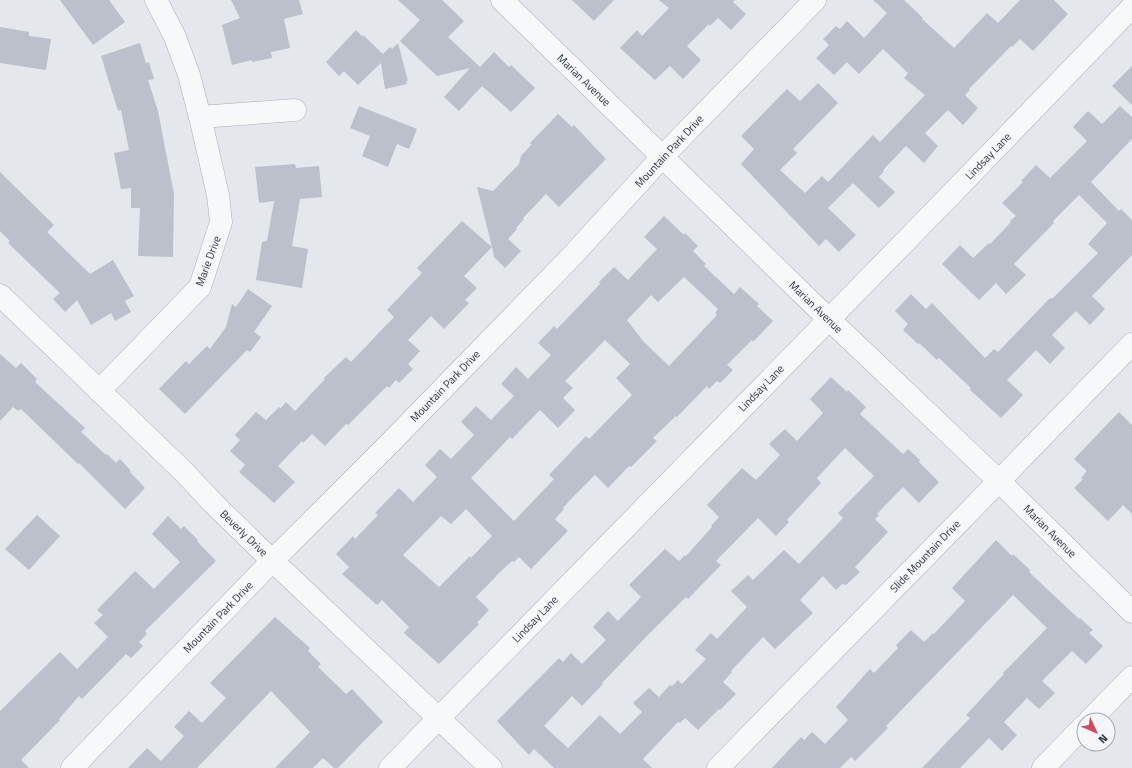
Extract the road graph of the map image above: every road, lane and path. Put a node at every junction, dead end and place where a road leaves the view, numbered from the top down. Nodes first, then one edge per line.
1 (156, 0) edge
2 (502, 0) edge
3 (815, 0) edge
4 (1132, 7) edge
5 (295, 110) dead end
6 (200, 118) junction
7 (663, 156) junction
8 (0, 295) edge
9 (828, 319) junction
10 (1132, 344) edge
11 (99, 391) junction
12 (999, 481) junction
13 (272, 561) junction
14 (1132, 612) edge
15 (1132, 677) edge
16 (1098, 712) edge
17 (439, 718) junction
18 (1076, 734) edge
19 (72, 768) edge
20 (390, 768) edge
21 (491, 768) edge
22 (718, 768) edge
23 (1043, 768) edge

1 - 6 street, Marie Drive
2 - 7 street, Marian Avenue
3 - 7 street, Mountain Park Drive
4 - 9 street, Lindsay Lane
5 - 6 street
6 - 11 street, Marie Drive
7 - 9 street, Marian Avenue
7 - 13 street, Mountain Park Drive
8 - 11 street, Beverly Drive
9 - 12 street, Marian Avenue
9 - 17 street, Lindsay Lane
10 - 12 street, Slide Mountain Drive
11 - 13 street, Beverly Drive
12 - 14 street, Marian Avenue
12 - 22 street, Slide Mountain Drive
13 - 17 street, Beverly Drive
13 - 19 street, Mountain Park Drive
15 - 16 street
17 - 20 street, Lindsay Lane
17 - 21 street, Beverly Drive
18 - 23 street

